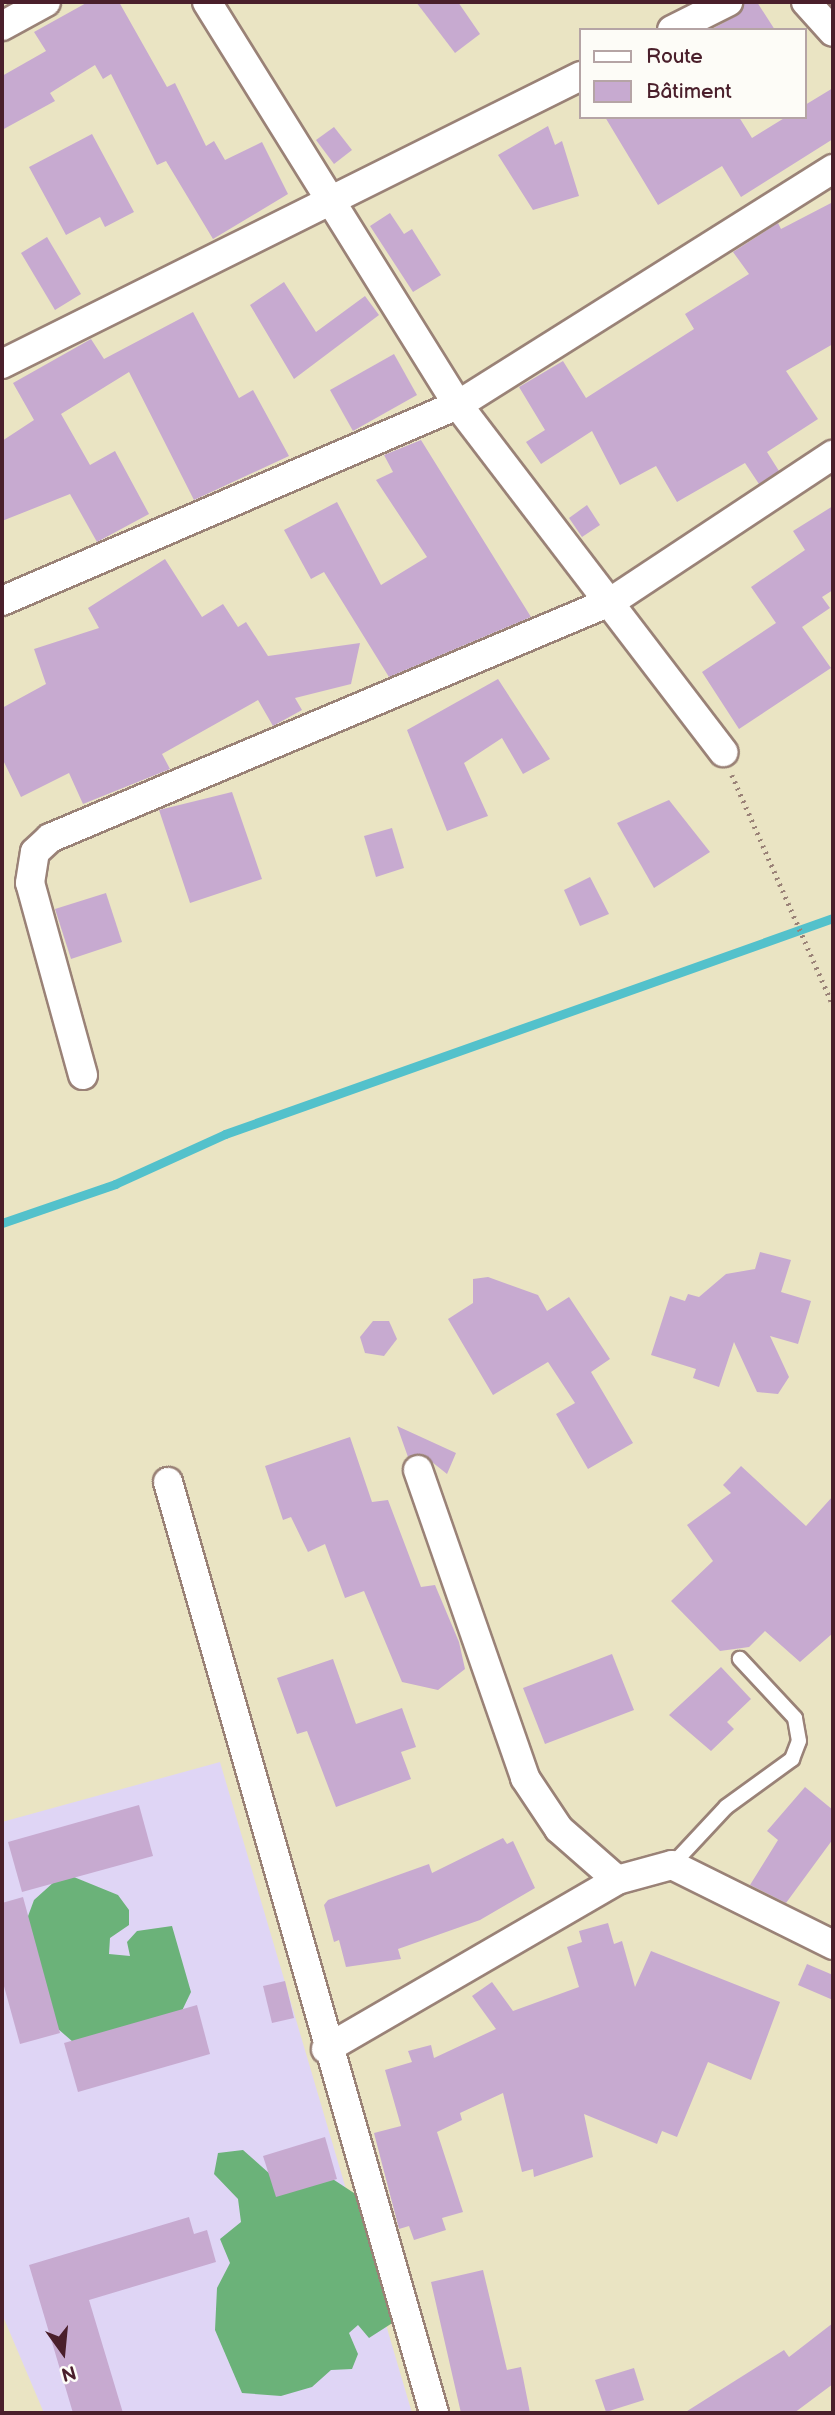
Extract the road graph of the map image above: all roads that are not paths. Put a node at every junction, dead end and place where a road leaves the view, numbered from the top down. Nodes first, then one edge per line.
1 (46, 2) edge
2 (207, 2) edge
3 (728, 2) edge
4 (806, 2) edge
5 (4, 19) edge
6 (677, 28) edge
7 (833, 33) edge
8 (580, 77) edge
9 (833, 169) edge
10 (335, 201) junction
11 (2, 363) edge
12 (458, 405) junction
13 (833, 455) edge
14 (2, 601) edge
15 (612, 601) junction
16 (723, 752) road end
17 (83, 1075) dead end
18 (418, 1470) dead end
19 (169, 1482) dead end
20 (740, 1659) dead end
21 (672, 1865) junction
22 (617, 1880) junction
23 (833, 1945) edge
24 (326, 2049) junction
25 (434, 2413) edge

1 - 5 street
2 - 10 street
3 - 6 street
4 - 7 street
8 - 10 street
9 - 12 street
10 - 11 street
10 - 12 street
12 - 14 street
12 - 15 street
13 - 15 street
15 - 16 street
15 - 17 street
18 - 22 street
19 - 24 street
20 - 21 lane
21 - 22 street
21 - 23 street
22 - 24 street
24 - 25 street

